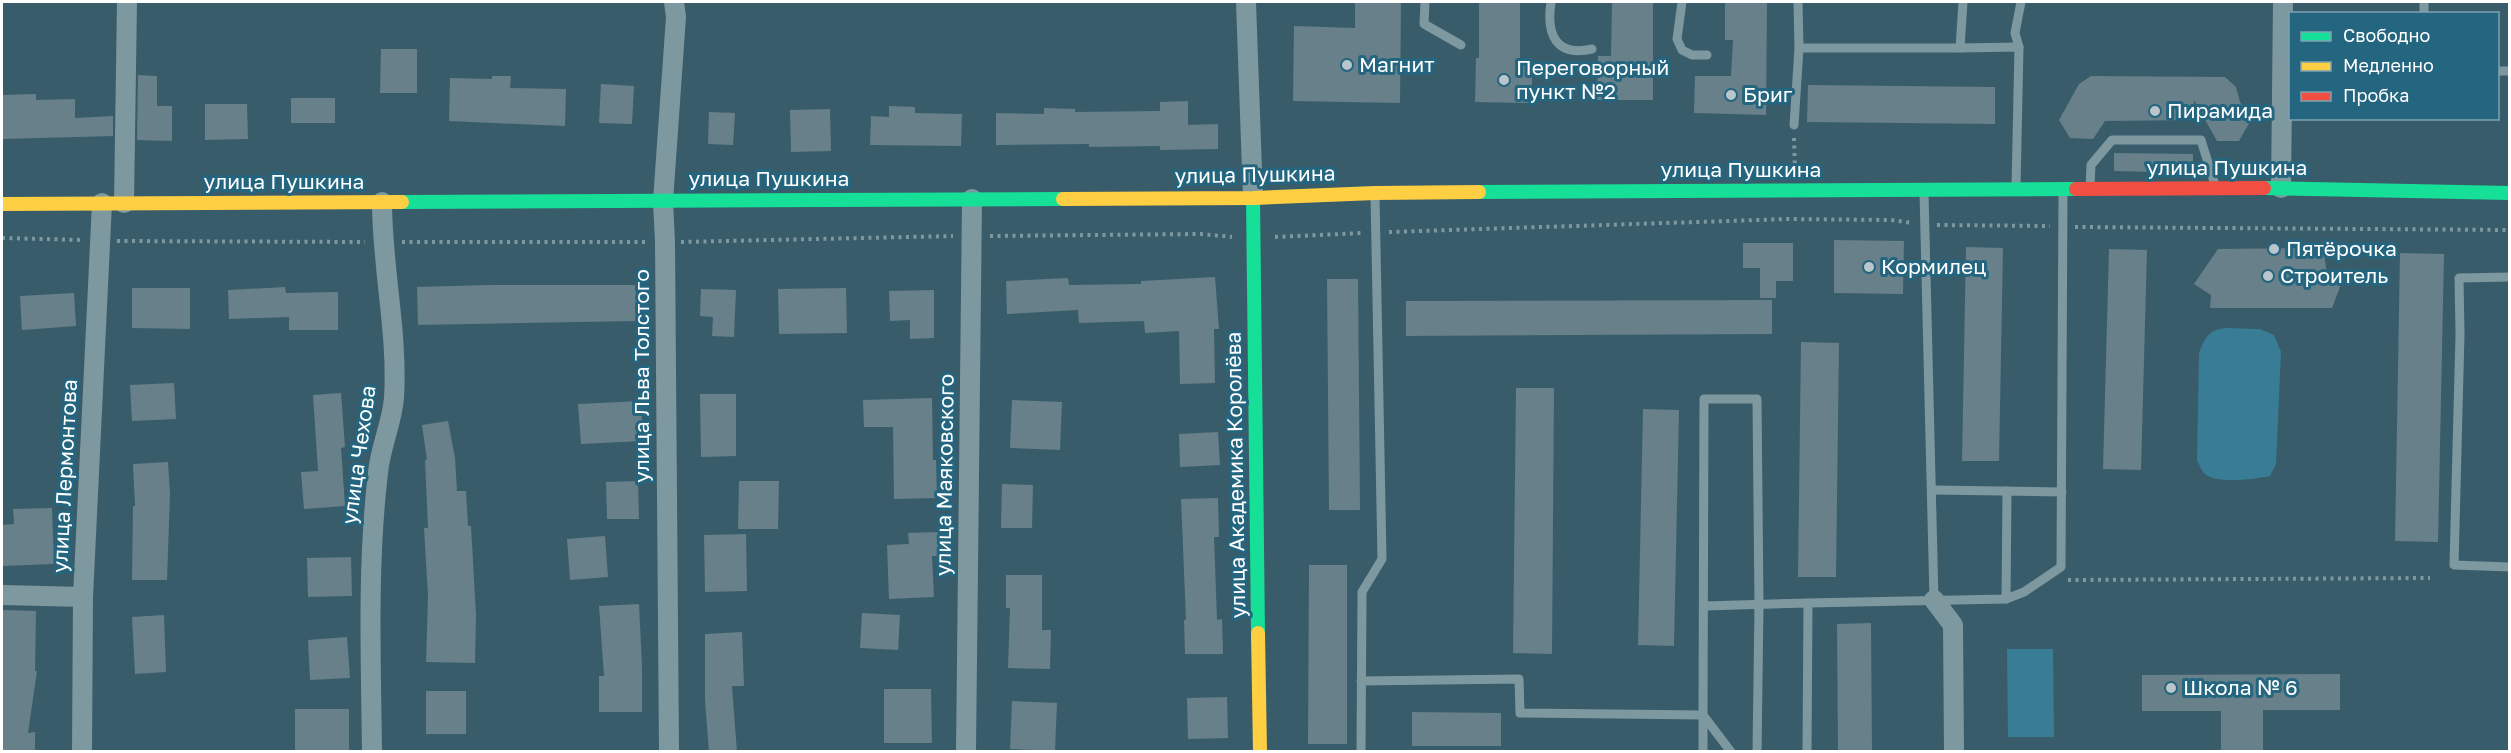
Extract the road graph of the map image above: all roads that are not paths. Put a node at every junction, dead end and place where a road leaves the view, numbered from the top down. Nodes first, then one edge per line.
1 (127, 2) edge
2 (674, 2) edge
3 (1246, 2) edge
4 (1425, 2) edge
5 (1551, 2) edge
6 (1682, 2) edge
7 (1798, 2) edge
8 (1963, 2) edge
9 (2021, 2) edge
10 (2283, 2) edge
11 (1461, 45) dead end
12 (2019, 47) junction
13 (1799, 48) junction
14 (1960, 48) junction
15 (1592, 49) dead end
16 (1707, 55) dead end
17 (2286, 66) edge
18 (1794, 125) road end
19 (2216, 188) junction
20 (2281, 188) junction
21 (2016, 189) junction
22 (2063, 189) junction
23 (2090, 189) junction
24 (1924, 190) junction
25 (1375, 193) junction
26 (2510, 193) edge
27 (1252, 198) junction
28 (972, 199) junction
29 (663, 201) junction
30 (382, 202) junction
31 (102, 203) junction
32 (124, 203) junction
33 (2, 204) edge
34 (2510, 278) edge
35 (1932, 490) junction
36 (2007, 491) junction
37 (2062, 492) junction
38 (2510, 567) edge
39 (2, 596) edge
40 (83, 597) junction
41 (2006, 599) junction
42 (1934, 600) junction
43 (1808, 603) junction
44 (1759, 605) junction
45 (1704, 606) junction
46 (1361, 681) junction
47 (1703, 715) junction
48 (82, 752) edge
49 (372, 752) edge
50 (669, 752) edge
51 (966, 752) edge
52 (1260, 752) edge
53 (1361, 752) edge
54 (1704, 752) edge
55 (1731, 752) edge
56 (1757, 752) edge
57 (1807, 752) edge
58 (1954, 752) edge

1 - 32 street
2 - 29 street, улица Льва Толстого
3 - 27 street
4 - 11 lane
5 - 15 lane
6 - 16 lane
7 - 13 lane
8 - 14 lane
9 - 12 lane
10 - 17 street
12 - 14 lane
12 - 21 lane
13 - 14 lane
13 - 18 lane
17 - 20 street
19 - 20 street, улица Пушкина
19 - 23 street, улица Пушкина
19 - 23 lane
20 - 26 street, улица Пушкина
21 - 22 street, улица Пушкина
21 - 24 street, улица Пушкина
22 - 23 street, улица Пушкина
22 - 37 lane
24 - 25 street, улица Пушкина
24 - 35 lane
25 - 27 street, улица Пушкина
25 - 46 lane
27 - 28 street, улица Пушкина
27 - 52 street, улица Академика Королёва
28 - 29 street, улица Пушкина
28 - 51 street, улица Маяковского
29 - 30 street, улица Пушкина
29 - 50 street, улица Льва Толстого
30 - 32 street, улица Пушкина
30 - 49 street, улица Чехова
31 - 32 street, улица Пушкина
31 - 33 street, улица Пушкина
31 - 40 street, улица Лермонтова
34 - 38 lane
35 - 36 lane
35 - 42 lane
36 - 37 lane
36 - 41 lane
37 - 41 lane
39 - 40 street
40 - 48 street, улица Лермонтова
41 - 42 lane
42 - 43 lane
42 - 58 street
43 - 44 lane
43 - 57 lane
44 - 45 lane
44 - 45 lane
44 - 56 lane
45 - 47 lane
46 - 47 lane
46 - 53 lane
47 - 54 lane
47 - 55 lane

